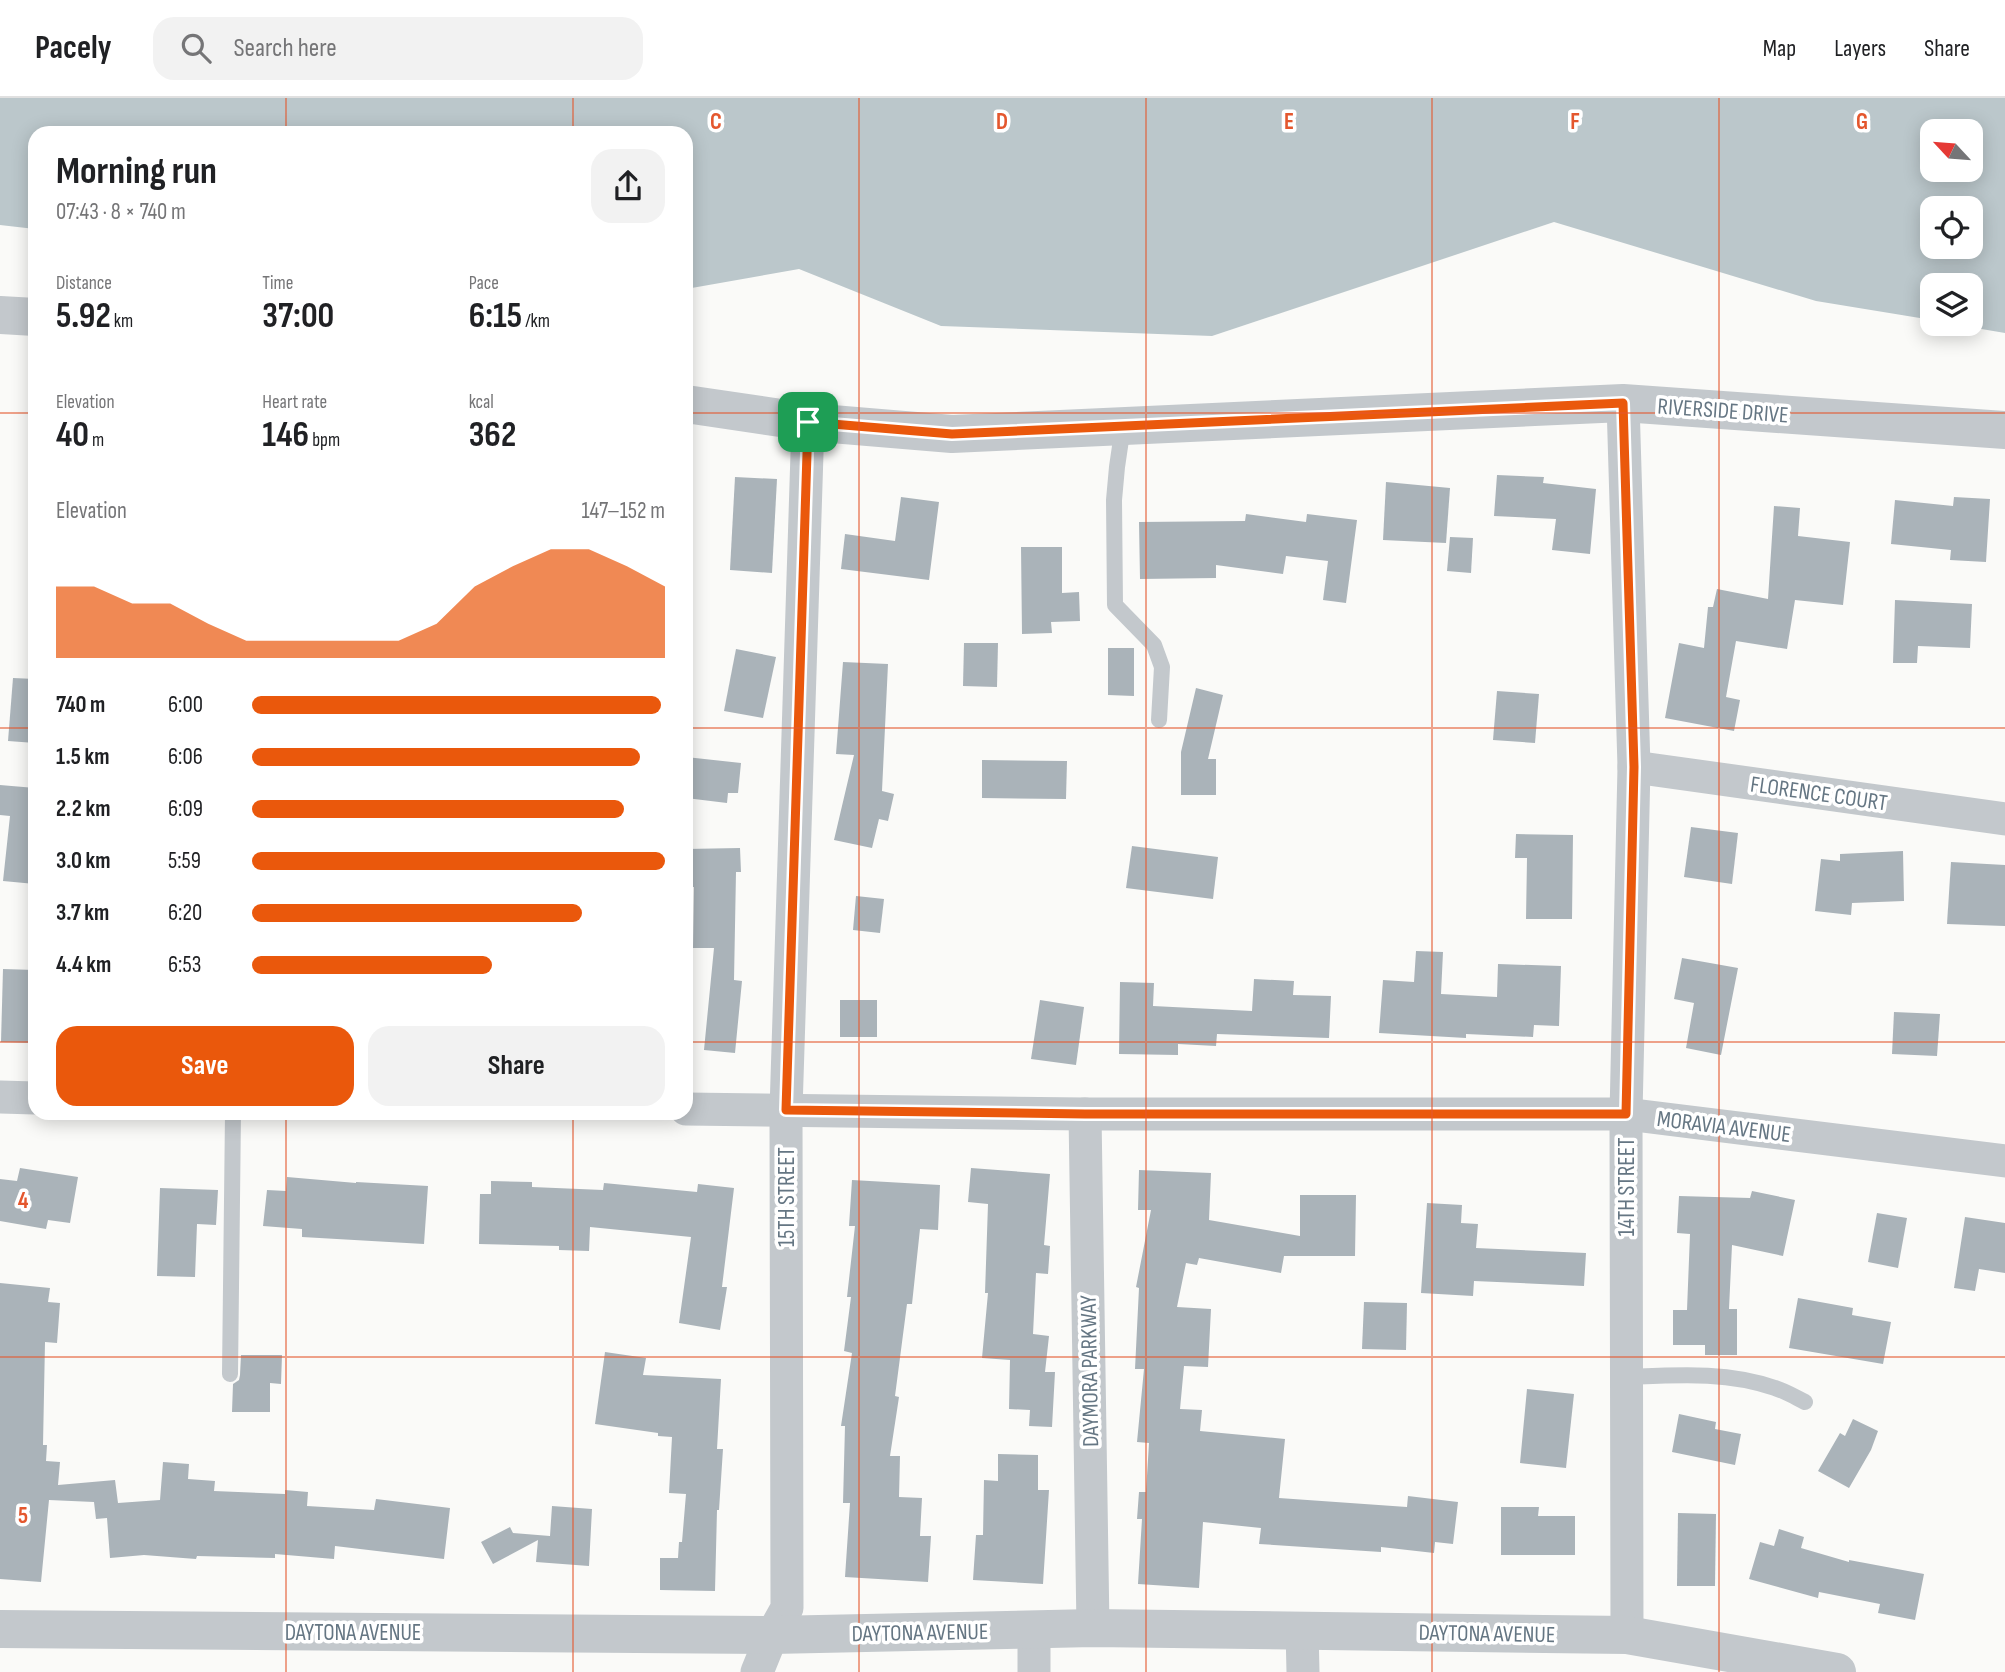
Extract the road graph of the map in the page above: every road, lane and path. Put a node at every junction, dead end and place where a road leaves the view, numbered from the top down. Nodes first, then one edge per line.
1 (0, 315) edge
2 (28, 317) edge
3 (1623, 403) junction
4 (693, 405) edge
5 (808, 422) junction
6 (1123, 426) junction
7 (2005, 430) edge
8 (1159, 720) dead end
9 (1634, 767) junction
10 (2005, 819) edge
11 (0, 1097) edge
12 (28, 1098) edge
13 (693, 1109) edge
14 (786, 1110) junction
15 (1085, 1114) junction
16 (1626, 1114) junction
17 (233, 1120) edge
18 (2005, 1161) edge
19 (230, 1374) dead end
20 (1626, 1377) junction
21 (1805, 1402) dead end
22 (1093, 1628) junction
23 (0, 1629) edge
24 (1034, 1630) junction
25 (1303, 1630) junction
26 (772, 1635) junction
27 (1627, 1635) junction
28 (757, 1672) edge
29 (1034, 1672) edge
30 (1303, 1672) edge
31 (1838, 1672) edge

1 - 2 street
3 - 6 street, RIVERSIDE DRIVE
3 - 7 street, RIVERSIDE DRIVE
3 - 9 street, 14TH STREET
4 - 5 street, RIVERSIDE DRIVE
5 - 6 street, RIVERSIDE DRIVE
5 - 14 street, 15TH STREET
6 - 8 lane
9 - 10 street, FLORENCE COURT
9 - 16 street, 14TH STREET
11 - 12 street
13 - 14 street, MORAVIA AVENUE
14 - 15 street, MORAVIA AVENUE
14 - 26 street, 15TH STREET
15 - 16 street, MORAVIA AVENUE
15 - 22 street, DAYMORA PARKWAY
16 - 18 street, MORAVIA AVENUE
16 - 20 street, 14TH STREET
17 - 19 lane
20 - 21 lane
20 - 27 street, 14TH STREET
22 - 24 street, DAYTONA AVENUE
22 - 25 street, DAYTONA AVENUE
23 - 26 street, DAYTONA AVENUE
24 - 26 street, DAYTONA AVENUE
24 - 29 street
25 - 27 street, DAYTONA AVENUE
25 - 30 street
26 - 28 street, 15TH STREET
27 - 31 street, DAYTONA AVENUE

